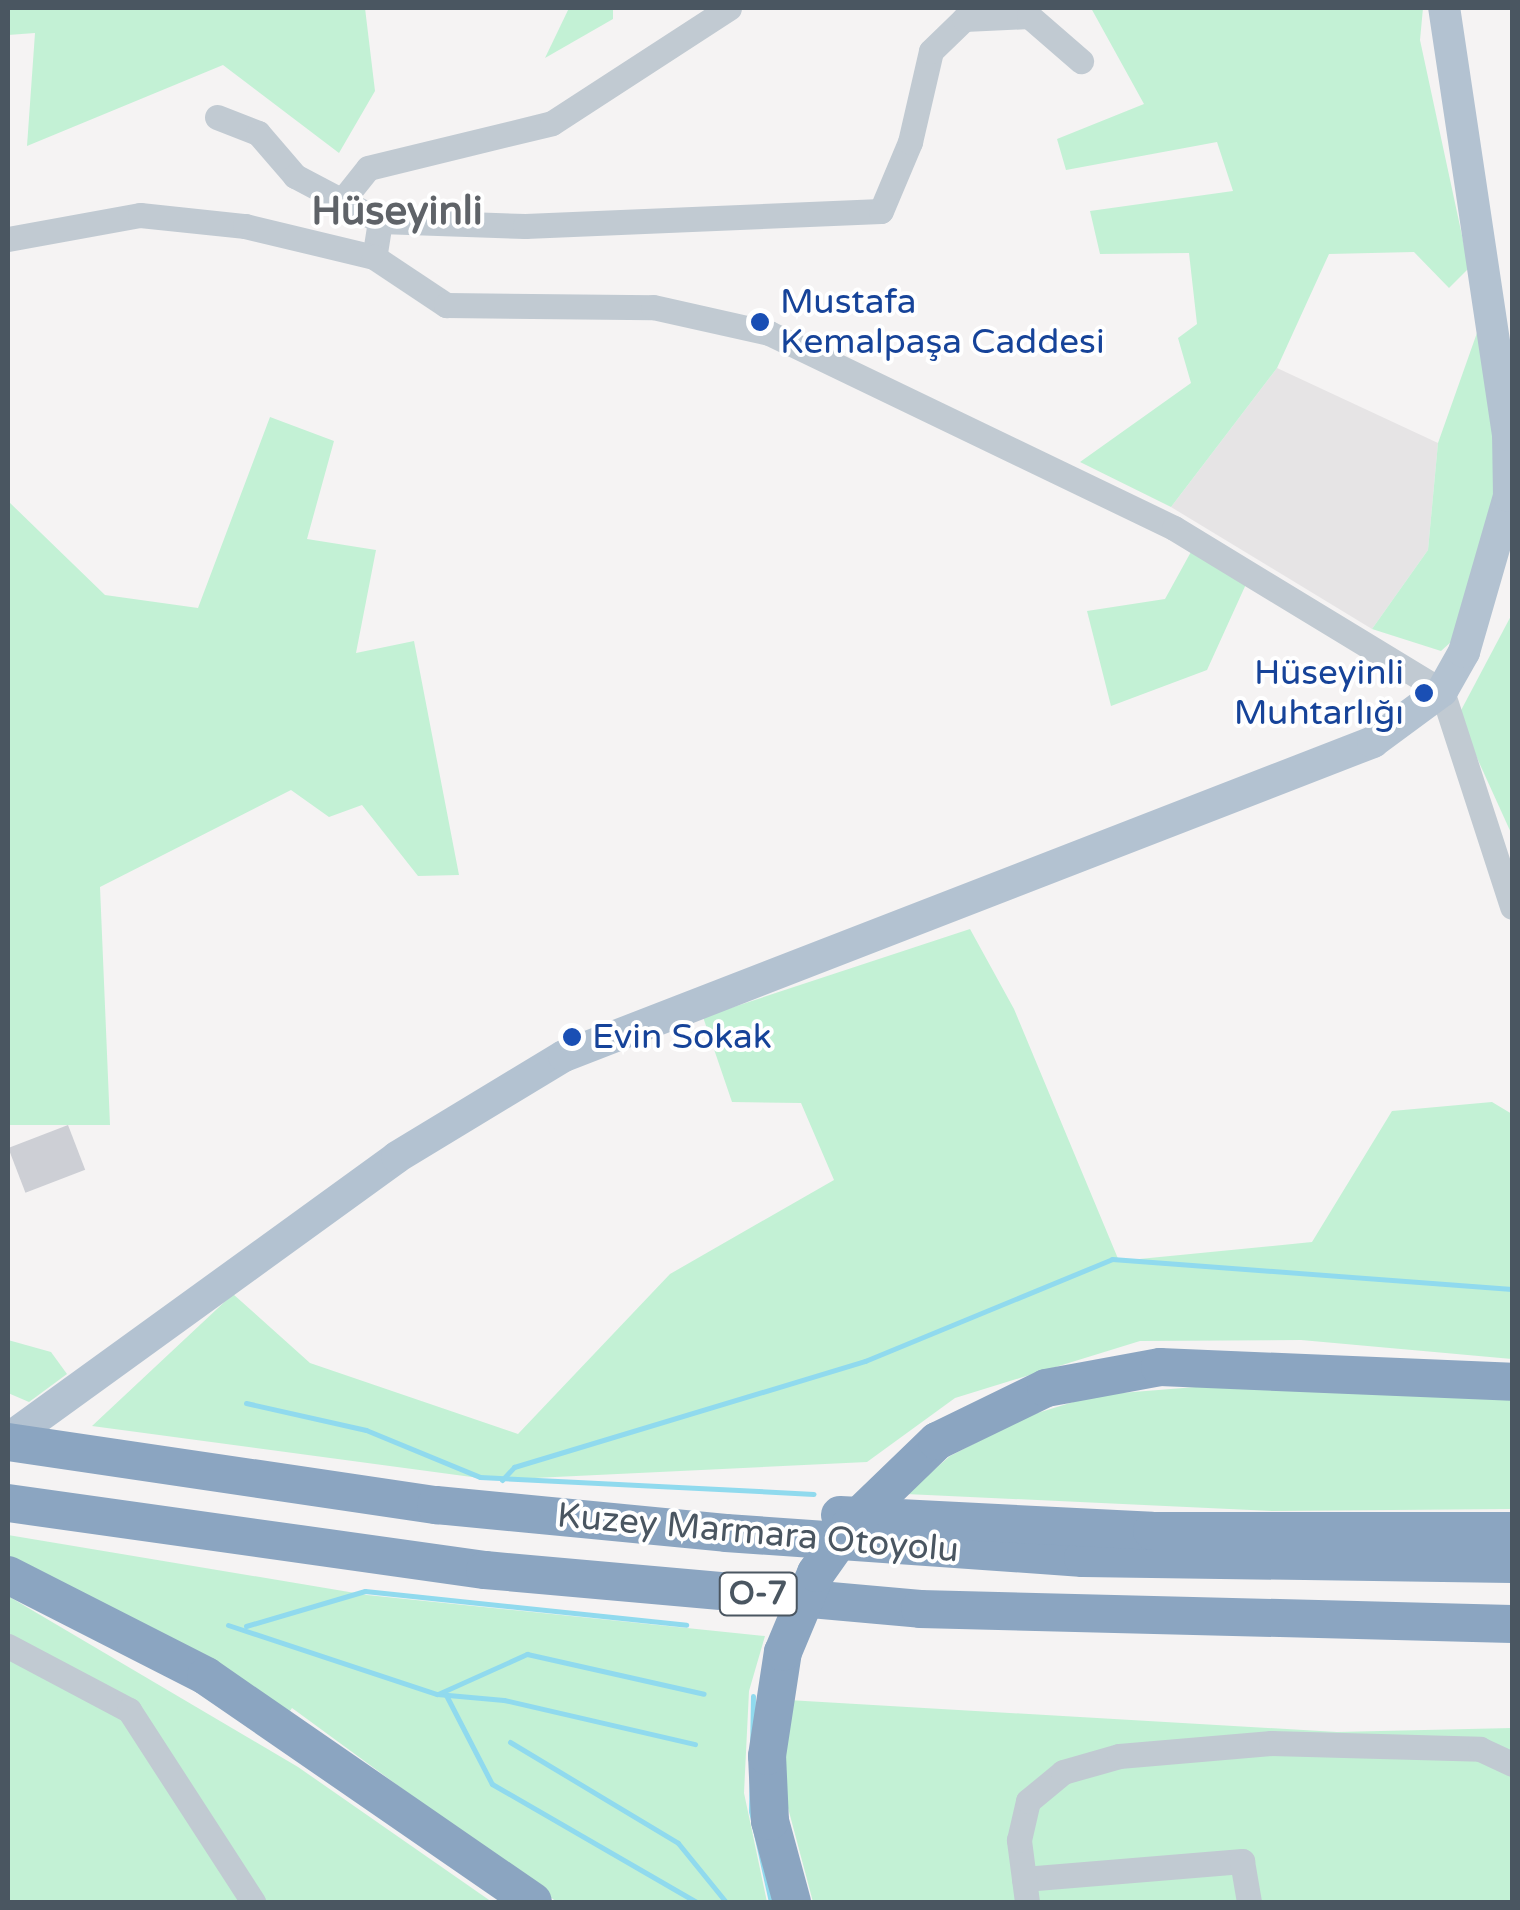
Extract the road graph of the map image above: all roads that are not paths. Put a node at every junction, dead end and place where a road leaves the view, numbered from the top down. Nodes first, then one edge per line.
1 (729, 8) edge
2 (1444, 8) edge
3 (1080, 61) dead end
4 (217, 116) dead end
5 (341, 202) junction
6 (380, 221) junction
7 (8, 240) edge
8 (374, 257) junction
9 (1510, 470) edge
10 (1442, 690) junction
11 (1512, 908) edge
12 (1512, 1382) edge
13 (8, 1440) edge
14 (8, 1503) edge
15 (436, 1506) junction
16 (1512, 1531) edge
17 (1512, 1564) edge
18 (8, 1575) edge
19 (1512, 1624) edge
20 (8, 1646) edge
21 (1512, 1764) edge
22 (1026, 1891) edge
23 (253, 1902) edge
24 (533, 1902) edge
25 (792, 1902) edge
26 (1248, 1902) edge

1 - 5 street
2 - 9 main road
3 - 6 street
4 - 5 street
5 - 6 street
6 - 8 street
7 - 8 street
8 - 10 street
9 - 10 main road
10 - 11 street
10 - 13 main road
12 - 25 highway
13 - 15 highway, Kuzey Marmara Otoyolu / O-7
14 - 19 highway, Kuzey Marmara Otoyolu / O-7
15 - 16 highway
15 - 17 highway, Kuzey Marmara Otoyolu / O-7
18 - 24 highway
20 - 23 street
21 - 22 street
22 - 26 street

